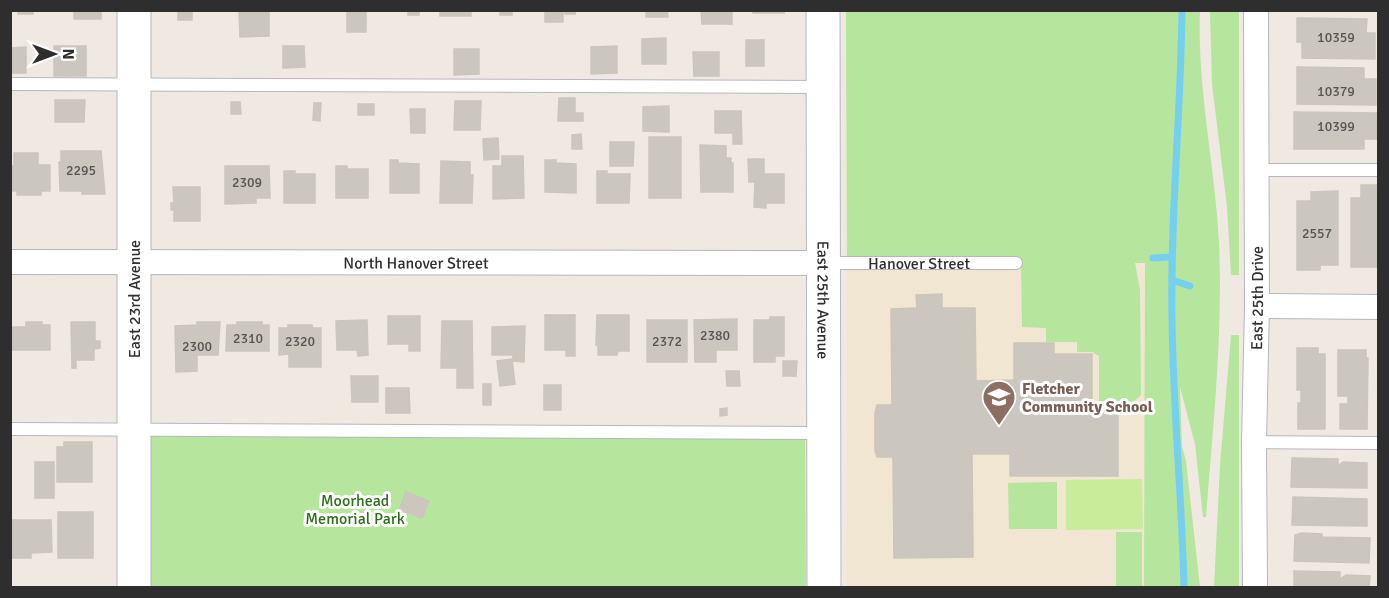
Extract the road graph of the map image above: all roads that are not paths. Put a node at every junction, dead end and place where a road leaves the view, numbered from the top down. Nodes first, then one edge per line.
1 (134, 10) edge
2 (823, 10) edge
3 (1256, 10) edge
4 (10, 84) edge
5 (134, 84) junction
6 (823, 87) junction
7 (1256, 170) junction
8 (1378, 170) edge
9 (134, 261) junction
10 (10, 262) edge
11 (823, 263) junction
12 (1016, 263) dead end
13 (1257, 306) junction
14 (1378, 307) edge
15 (10, 429) edge
16 (134, 429) junction
17 (823, 433) junction
18 (1254, 442) junction
19 (1378, 443) edge
20 (134, 588) edge
21 (824, 588) edge
22 (1255, 588) edge

1 - 5 street, East 23rd Avenue
2 - 6 street, East 25th Avenue
3 - 7 street, East 25th Drive
4 - 5 lane
5 - 6 lane
5 - 9 street, East 23rd Avenue
6 - 11 street, East 25th Avenue
7 - 8 lane
7 - 13 street, East 25th Drive
9 - 10 street, North Hanover Street
9 - 11 street, North Hanover Street
9 - 16 street, East 23rd Avenue
11 - 12 lane, Hanover Street
11 - 17 street, East 25th Avenue
13 - 14 street
13 - 18 street, East 25th Drive
15 - 16 lane
16 - 17 lane
16 - 20 street, East 23rd Avenue
17 - 21 street, East 25th Avenue
18 - 19 lane
18 - 22 street, East 25th Drive

